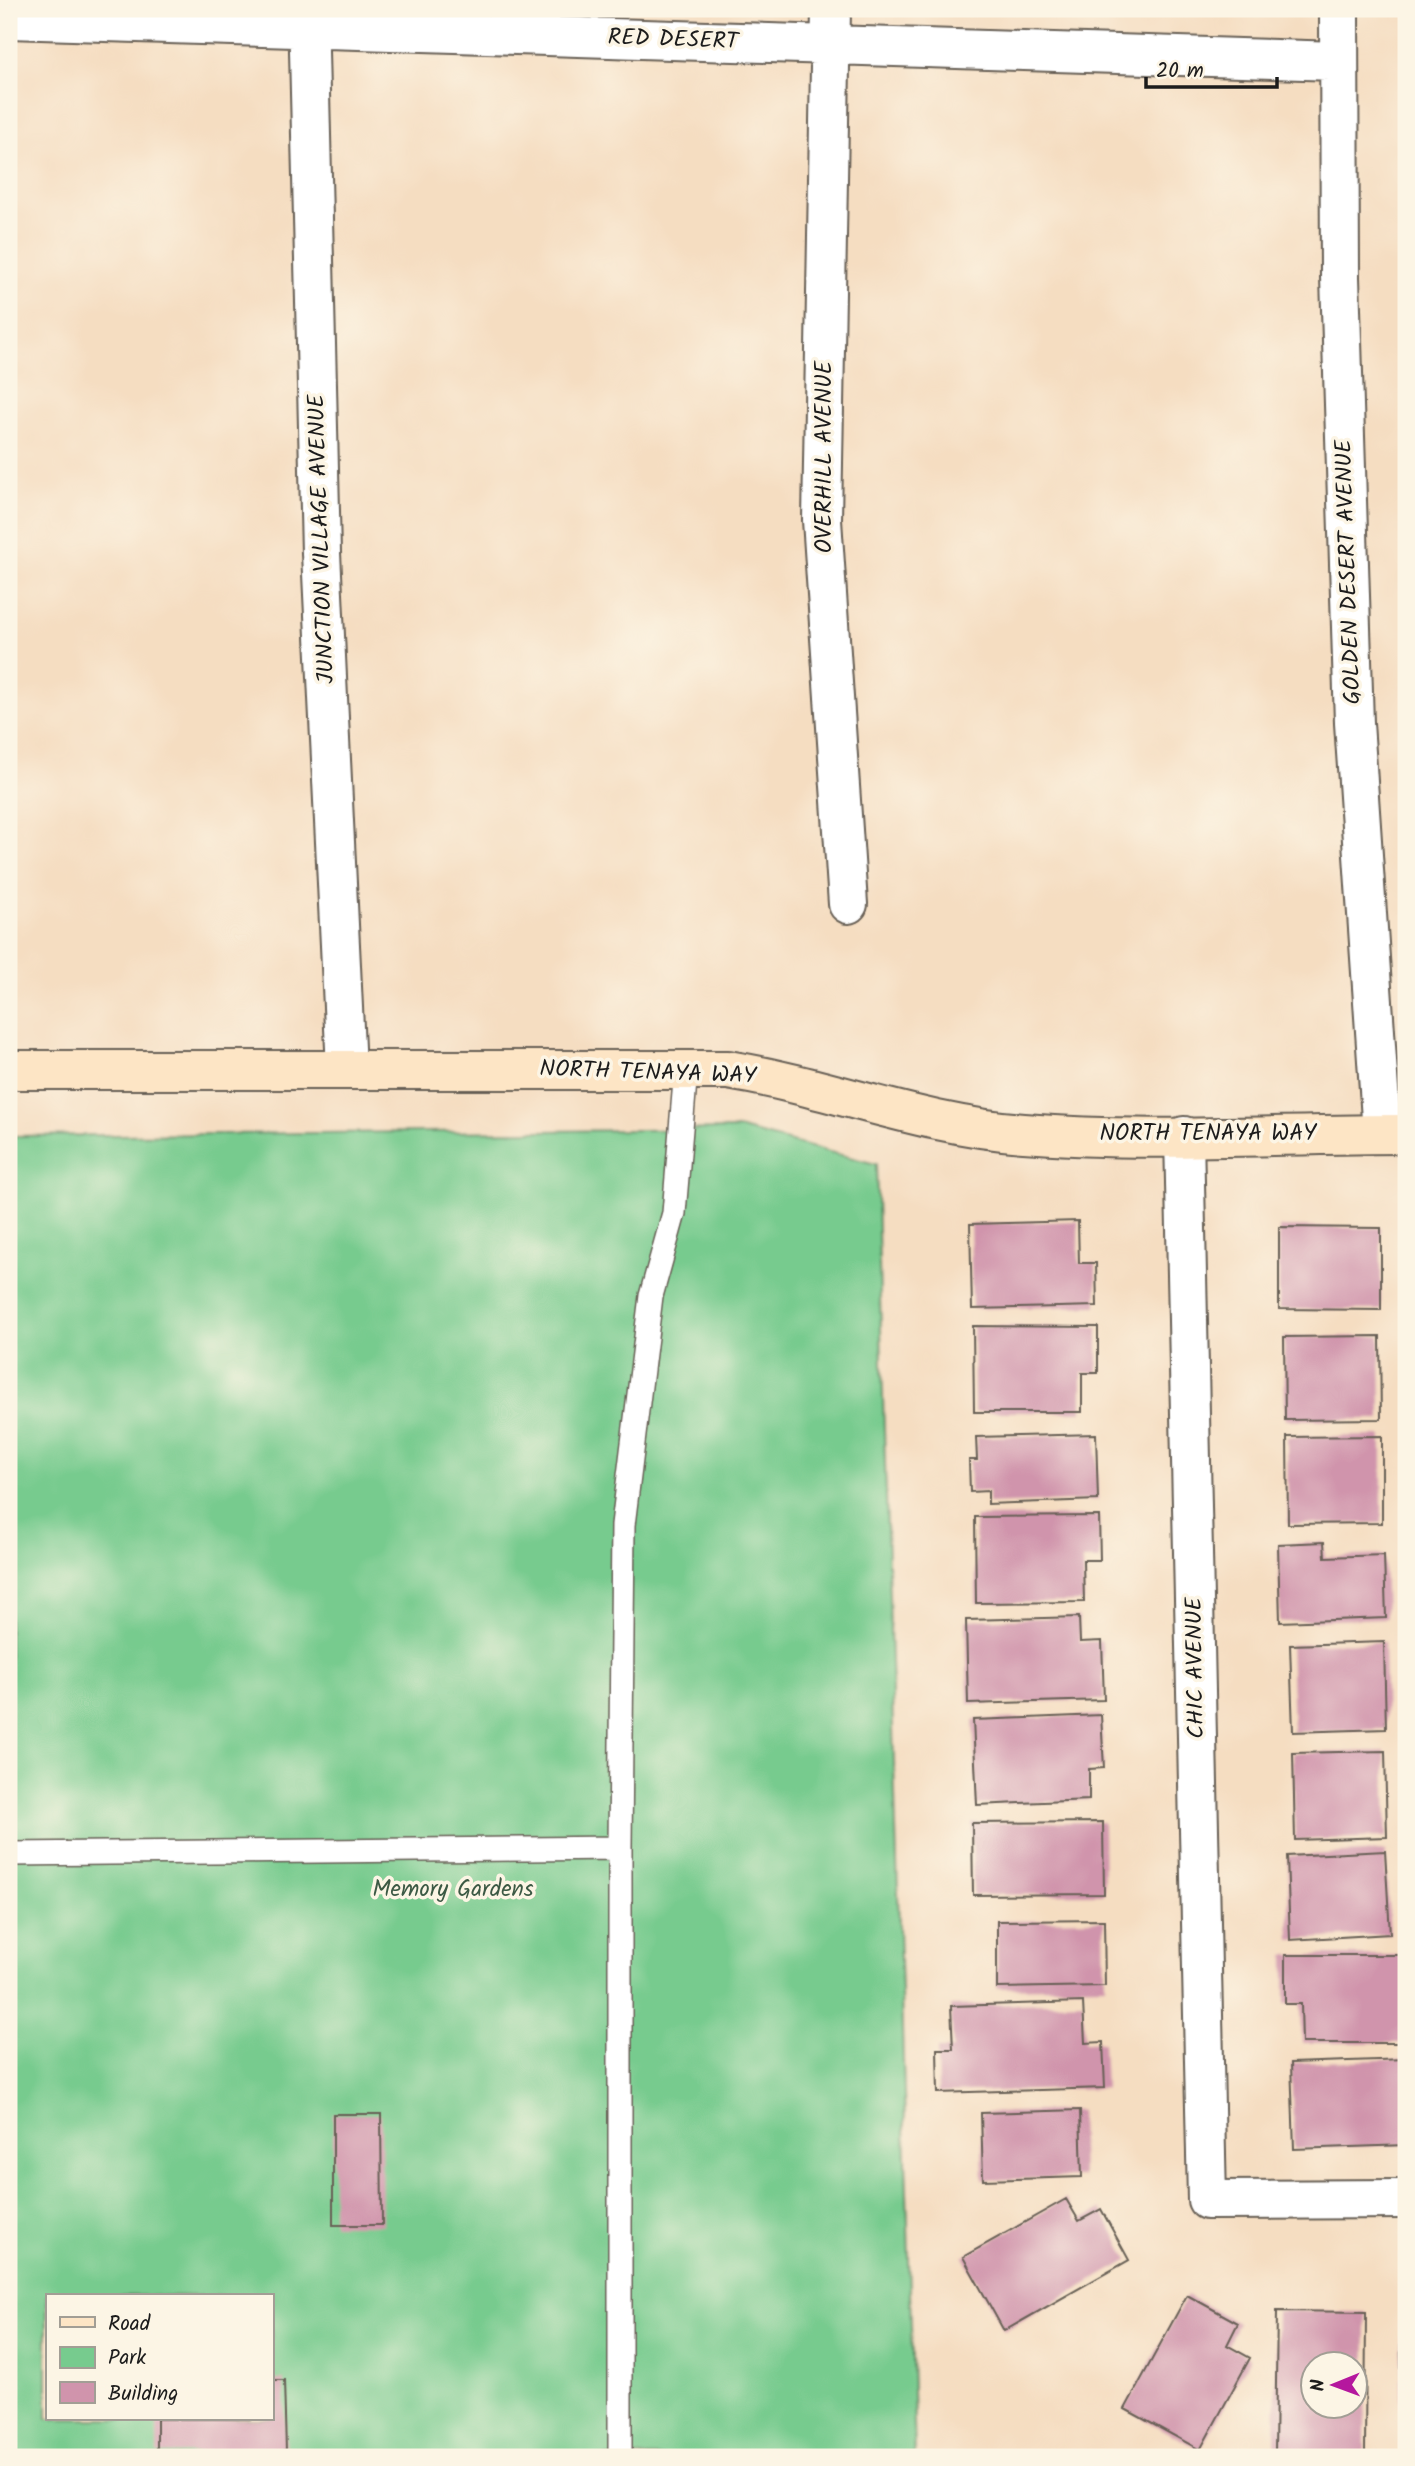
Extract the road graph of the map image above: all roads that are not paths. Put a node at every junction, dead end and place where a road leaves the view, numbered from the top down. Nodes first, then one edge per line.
1 (1339, 9) edge
2 (9, 19) edge
3 (308, 19) edge
4 (830, 27) edge
5 (1337, 61) junction
6 (848, 904) dead end
7 (346, 1069) junction
8 (686, 1069) junction
9 (9, 1070) edge
10 (1394, 1133) edge
11 (1184, 1136) junction
12 (620, 1848) junction
13 (9, 1854) edge
14 (1406, 2199) edge
15 (620, 2457) edge

1 - 5 street, GOLDEN DESERT AVENUE
2 - 3 street, RED DESERT
3 - 4 street, RED DESERT
3 - 7 street, JUNCTION VILLAGE AVENUE
4 - 5 street, RED DESERT
4 - 6 street, OVERHILL AVENUE
5 - 10 street, GOLDEN DESERT AVENUE
7 - 8 main road, NORTH TENAYA WAY
7 - 9 main road, NORTH TENAYA WAY
8 - 11 main road, NORTH TENAYA WAY
8 - 12 lane
10 - 11 main road, NORTH TENAYA WAY
11 - 14 street, CHIC AVENUE
12 - 13 lane
12 - 15 lane

